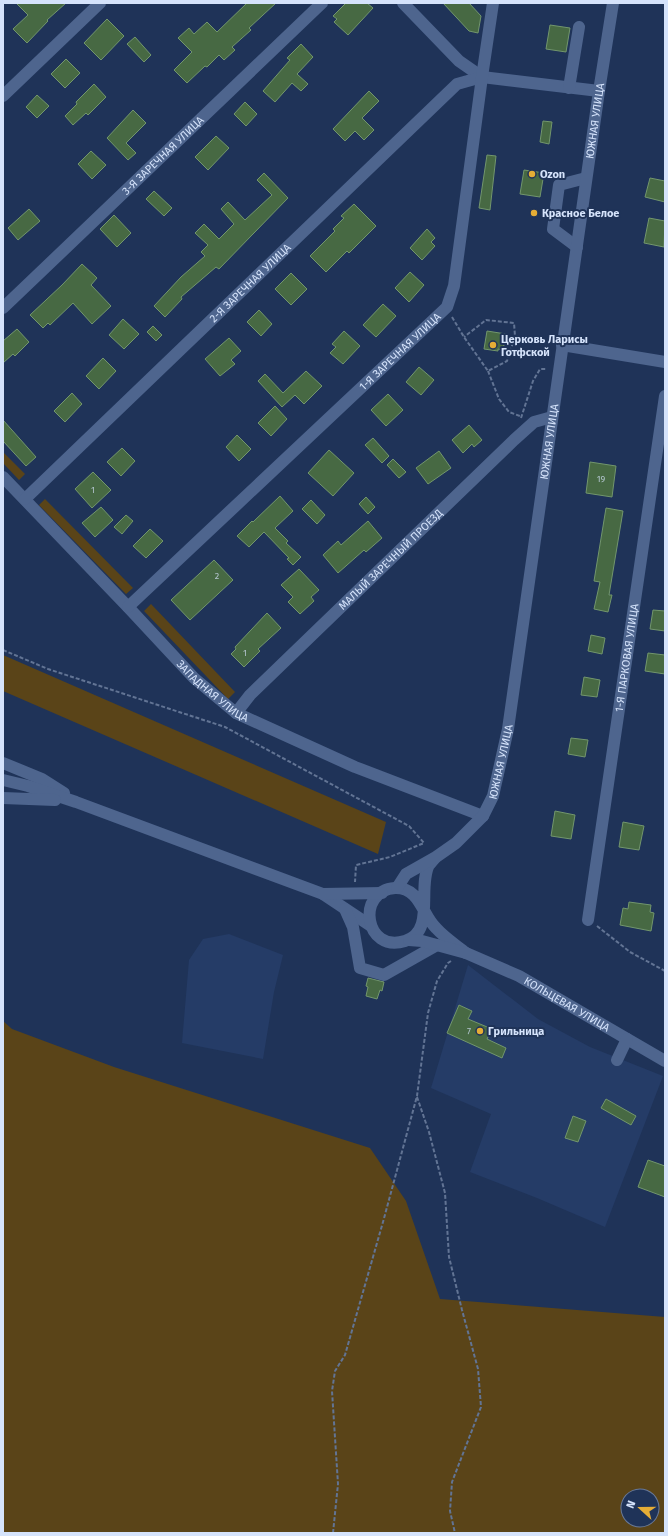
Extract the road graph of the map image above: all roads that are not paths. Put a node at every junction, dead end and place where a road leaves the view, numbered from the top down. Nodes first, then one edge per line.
1 (100, 3) edge
2 (322, 3) edge
3 (403, 3) edge
4 (493, 3) edge
5 (613, 3) edge
6 (579, 27) dead end
7 (482, 77) junction
8 (569, 88) junction
9 (599, 91) junction
10 (3, 96) edge
11 (586, 178) junction
12 (577, 247) junction
13 (3, 308) edge
14 (562, 345) junction
15 (665, 362) edge
16 (665, 396) edge
17 (552, 417) junction
18 (3, 477) edge
19 (25, 499) junction
20 (128, 607) junction
21 (236, 713) junction
22 (3, 763) edge
23 (3, 780) edge
24 (3, 798) edge
25 (76, 802) junction
26 (483, 816) junction
27 (436, 857) junction
28 (397, 888) junction
29 (382, 893) junction
30 (323, 894) junction
31 (345, 909) junction
32 (423, 910) junction
33 (588, 920) road end
34 (371, 926) junction
35 (409, 940) junction
36 (438, 945) junction
37 (466, 953) junction
38 (627, 1039) junction
39 (617, 1060) dead end
40 (665, 1061) edge

1 - 10 street
2 - 13 street, 3-Я ЗАРЕЧНАЯ УЛИЦА
3 - 7 street
4 - 7 street, 1-Я ЗАРЕЧНАЯ УЛИЦА
5 - 9 street, ЮЖНАЯ УЛИЦА
6 - 8 street
7 - 8 street
7 - 19 street, 2-Я ЗАРЕЧНАЯ УЛИЦА
7 - 20 street, 1-Я ЗАРЕЧНАЯ УЛИЦА
8 - 9 street
9 - 11 street, ЮЖНАЯ УЛИЦА
11 - 12 street, ЮЖНАЯ УЛИЦА
11 - 12 street
12 - 14 street, ЮЖНАЯ УЛИЦА
14 - 15 street
14 - 17 street, ЮЖНАЯ УЛИЦА
16 - 33 street, 1-Я ПАРКОВАЯ УЛИЦА
17 - 21 street, МАЛЫЙ ЗАРЕЧНЫЙ ПРОЕЗД
17 - 26 street, ЮЖНАЯ УЛИЦА
18 - 19 street, ЗАПАДНАЯ УЛИЦА
19 - 20 street, ЗАПАДНАЯ УЛИЦА
20 - 21 street, ЗАПАДНАЯ УЛИЦА
21 - 26 street, ЗАПАДНАЯ УЛИЦА
22 - 25 street
23 - 25 street
24 - 25 street
25 - 30 street
26 - 27 street, ЮЖНАЯ УЛИЦА
27 - 28 street, ЮЖНАЯ УЛИЦА
27 - 32 street
28 - 29 street
28 - 32 street
29 - 30 street
29 - 34 street
30 - 31 street
31 - 34 street
31 - 36 street
32 - 35 street
32 - 37 street
34 - 35 street
35 - 36 street
36 - 37 street
37 - 38 street, КОЛЬЦЕВАЯ УЛИЦА
38 - 39 street
38 - 40 street, КОЛЬЦЕВАЯ УЛИЦА

